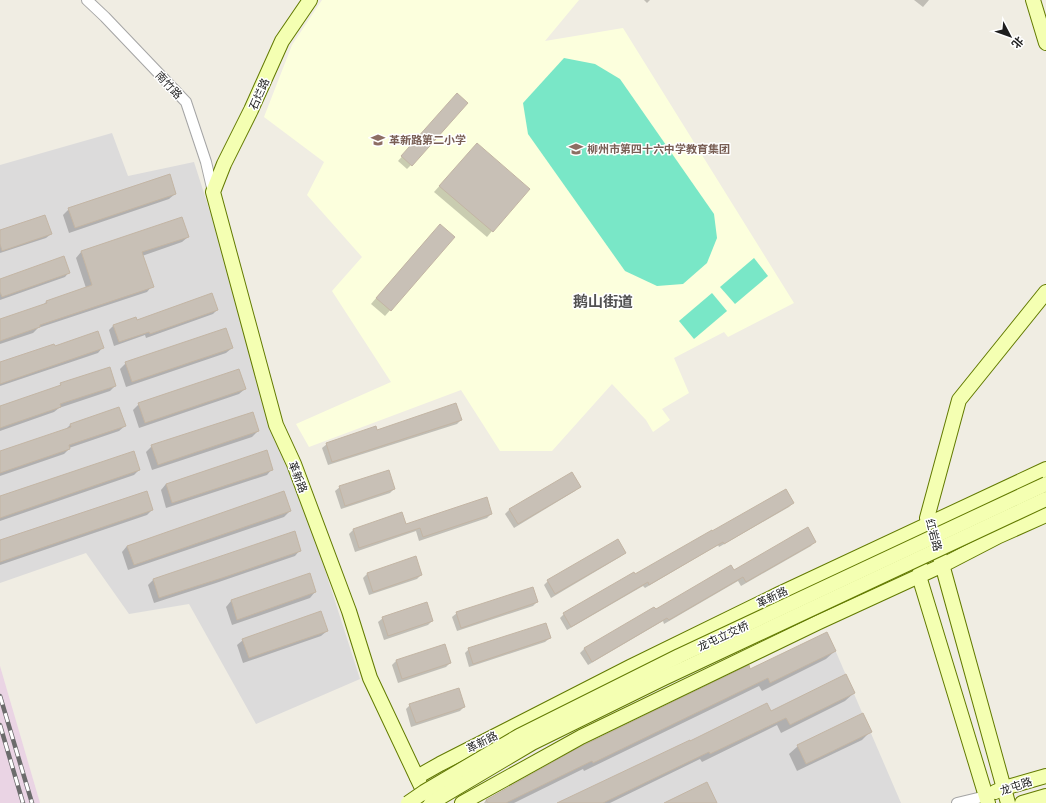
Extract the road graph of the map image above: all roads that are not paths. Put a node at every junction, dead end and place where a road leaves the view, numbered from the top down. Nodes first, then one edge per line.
1 (87, 0) edge
2 (310, 0) edge
3 (1032, 0) edge
4 (1046, 43) edge
5 (213, 192) junction
6 (1046, 292) edge
7 (1046, 469) edge
8 (1046, 484) edge
9 (1046, 499) edge
10 (1046, 515) edge
11 (930, 524) junction
12 (943, 565) junction
13 (919, 576) junction
14 (1046, 776) edge
15 (417, 777) junction
16 (1004, 788) junction
17 (1046, 796) edge
18 (987, 799) edge
19 (408, 803) edge
20 (430, 803) edge
21 (462, 803) edge
22 (957, 803) edge
23 (1008, 803) edge
24 (1022, 803) edge

1 - 5 street, 南竹路
2 - 5 street, 石烂路
3 - 4 street
5 - 15 street, 革新路
6 - 11 street, 红岩路
7 - 11 street, 革新路
8 - 19 street, 龙屯立交桥, bridge
9 - 20 street, 龙屯立交桥, bridge
10 - 12 street
11 - 12 street, 红岩路
11 - 13 street
11 - 15 street, 革新路
12 - 13 street
12 - 16 street, 红岩路
13 - 18 street
13 - 21 street
14 - 16 street, 龙屯路
15 - 20 street, 革新路
16 - 18 street, 龙屯路
16 - 23 street, 红岩路
17 - 24 street, 龙屯路
18 - 22 street

